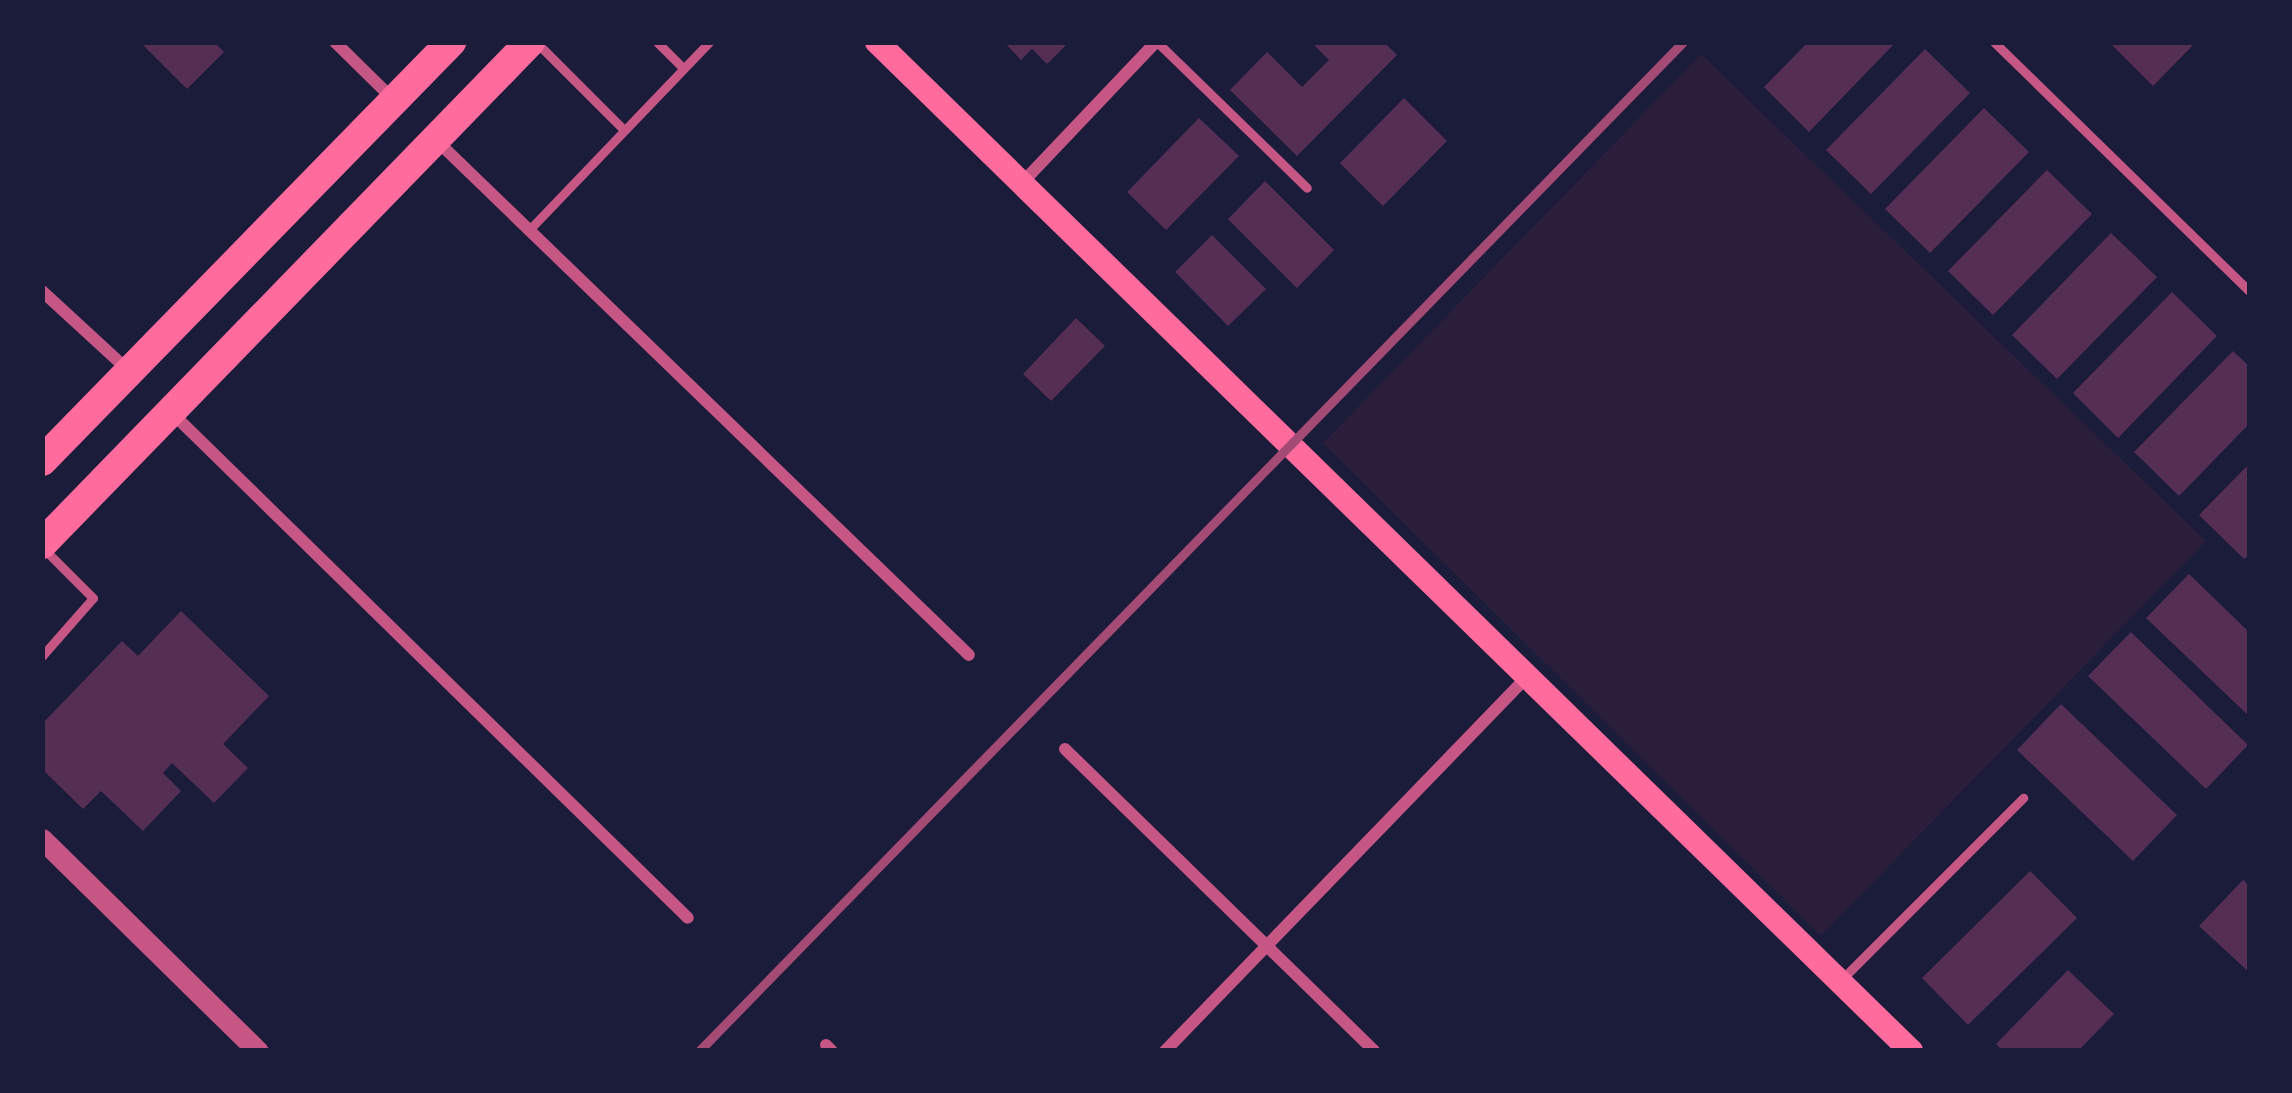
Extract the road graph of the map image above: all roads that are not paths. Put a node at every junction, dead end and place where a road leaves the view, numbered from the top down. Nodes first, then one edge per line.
1 (335, 42) edge
2 (451, 42) edge
3 (657, 42) edge
4 (709, 42) edge
5 (877, 42) edge
6 (1156, 42) edge
7 (1994, 42) edge
8 (523, 48) edge
9 (683, 68) junction
10 (394, 100) junction
11 (624, 130) junction
12 (435, 140) junction
13 (1022, 183) junction
14 (1306, 188) dead end
15 (528, 231) junction
16 (42, 291) edge
17 (2250, 292) edge
18 (129, 372) junction
19 (170, 411) junction
20 (42, 461) edge
21 (42, 545) edge
22 (969, 655) dead end
23 (42, 656) edge
24 (1526, 678) junction
25 (1066, 749) dead end
26 (2023, 798) dead end
27 (42, 839) edge
28 (688, 918) dead end
29 (1268, 946) junction
30 (1839, 982) junction
31 (258, 1051) edge
32 (1165, 1051) edge
33 (1374, 1051) edge
34 (1911, 1051) edge

1 - 10 street
2 - 10 main road
3 - 9 lane
4 - 9 lane
5 - 13 main road
6 - 13 street
6 - 14 lane
7 - 17 lane
8 - 11 lane
8 - 12 main road
9 - 11 lane
10 - 18 main road
11 - 15 lane
12 - 15 street
12 - 19 main road
13 - 24 main road
15 - 22 street
16 - 18 street
18 - 20 main road
19 - 21 main road
19 - 28 street
21 - 23 lane
24 - 29 street
24 - 30 main road
25 - 29 street
26 - 30 lane
27 - 31 street
29 - 32 street
29 - 33 street
30 - 34 main road

